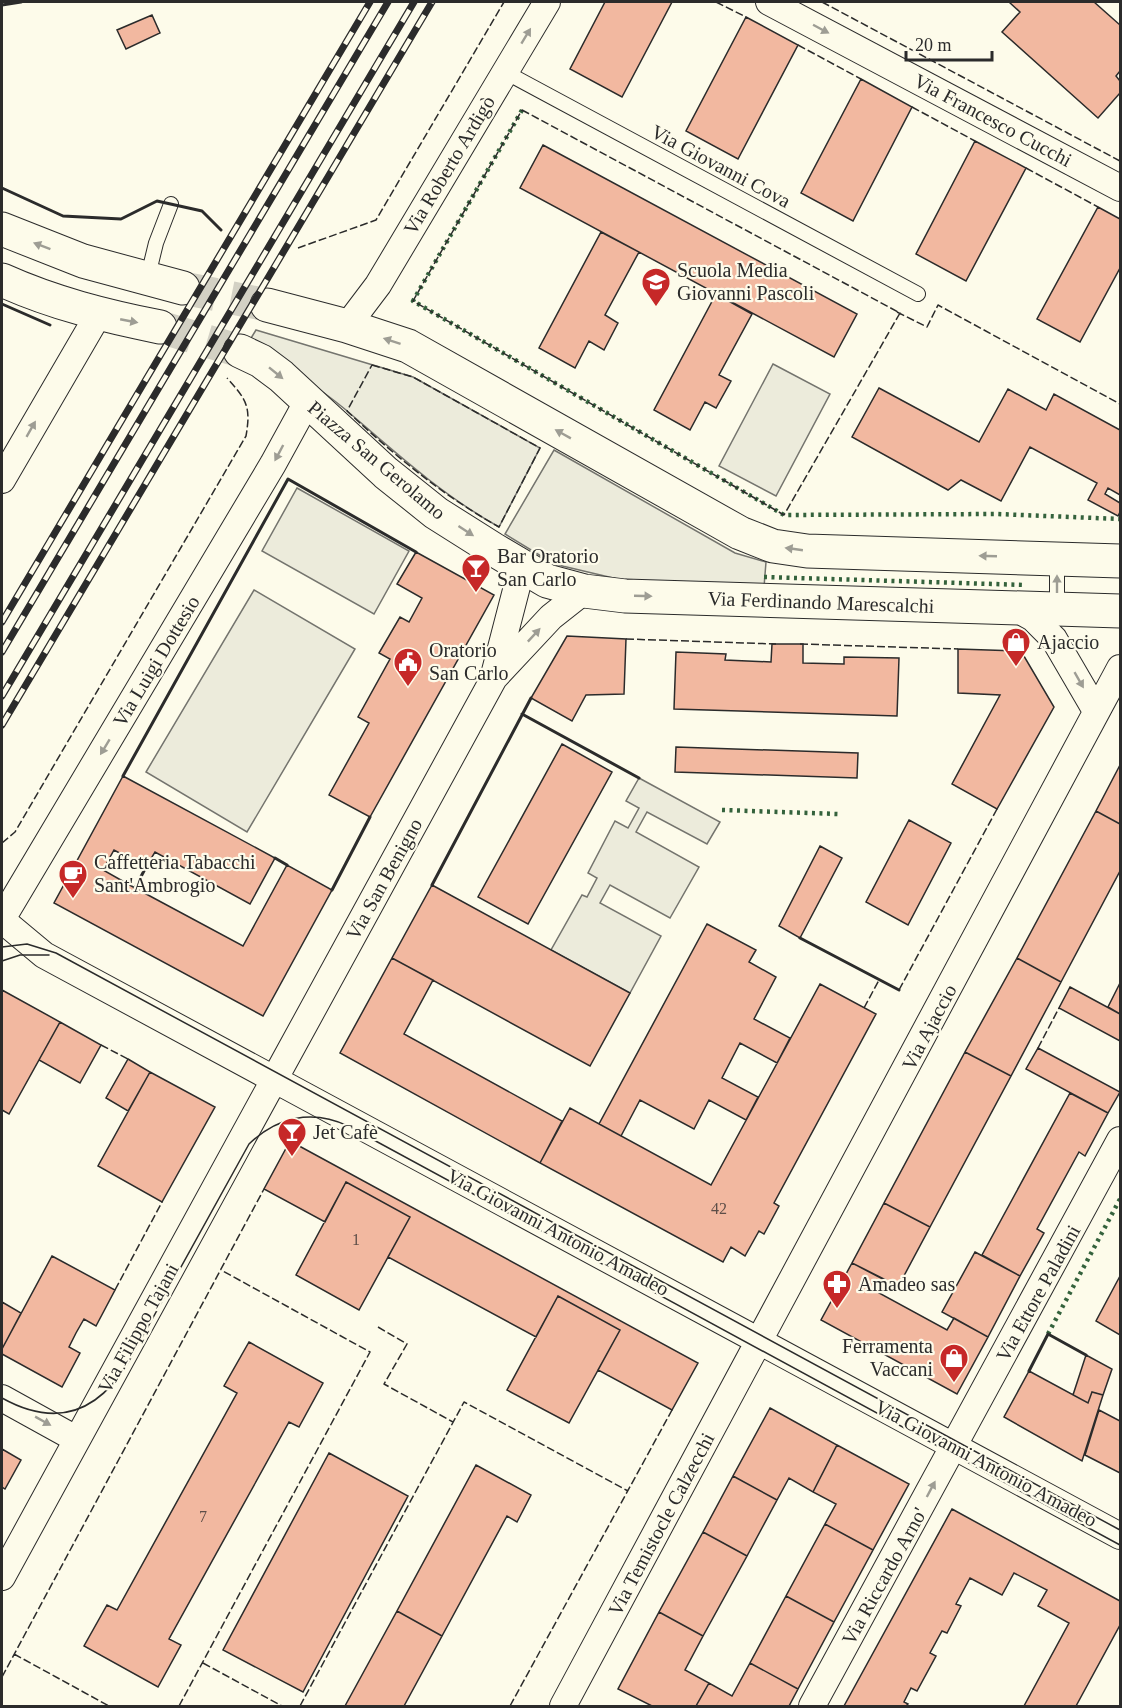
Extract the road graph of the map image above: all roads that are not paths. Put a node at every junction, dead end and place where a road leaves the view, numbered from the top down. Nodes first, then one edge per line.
1 (547, 2) edge
2 (770, 2) edge
3 (505, 72) junction
4 (1120, 188) edge
5 (171, 204) dead end
6 (2, 229) edge
7 (2, 280) edge
8 (147, 280) junction
9 (183, 288) tunnel mouth
10 (918, 294) dead end
11 (267, 305) tunnel mouth
12 (98, 315) junction
13 (347, 326) junction
14 (160, 327) tunnel mouth
15 (240, 351) tunnel mouth
16 (307, 402) junction
17 (2, 480) edge
18 (1057, 558) junction
19 (1120, 561) edge
20 (522, 567) junction
21 (584, 591) junction
22 (1013, 607) junction
23 (1057, 609) junction
24 (1120, 611) edge
25 (1120, 668) edge
26 (494, 678) junction
27 (1096, 711) junction
28 (2, 920) edge
29 (275, 1080) junction
30 (1120, 1140) edge
31 (759, 1341) junction
32 (2, 1398) edge
33 (76, 1439) junction
34 (955, 1445) junction
35 (1120, 1536) edge
36 (2, 1577) edge
37 (570, 1704) edge
38 (812, 1707) edge

3 -> 1 street, Via Roberto Ardigò
2 -> 4 street, Via Francesco Cucchi
3 - 10 lane, Via Giovanni Cova
3 - 13 street, Via Roberto Ardigò
5 - 8 lane
8 -> 6 street
7 - 12 street
8 - 9 street
11 - 13 street
12 -> 14 street
17 -> 12 street
18 -> 13 street
15 -> 16 street, Piazza San Gerolamo
16 -> 20 street, Piazza San Gerolamo
16 -> 28 street, Via Luigi Dottesio
18 - 19 street
23 -> 18 lane
20 - 21 street, Piazza San Gerolamo
20 - 26 street, Via San Benigno
21 -> 22 street, Via Ferdinando Marescalchi
26 -> 21 street, Via San Benigno
22 - 23 street, Via Ferdinando Marescalchi
22 -> 27 street
23 - 24 street, Via Ferdinando Marescalchi
25 - 27 street, Via Ajaccio
26 - 29 street, Via San Benigno
27 - 31 street, Via Ajaccio
28 - 29 street, Via Giovanni Antonio Amadeo
29 - 31 street, Via Giovanni Antonio Amadeo
29 - 33 street, Via Filippo Tajani
30 - 34 street, Via Ettore Paladini
31 - 34 street, Via Giovanni Antonio Amadeo
31 - 37 street, Via Temistocle Calzecchi
32 -> 33 street
33 - 36 street, Via Filippo Tajani
34 - 35 street, Via Giovanni Antonio Amadeo
38 -> 34 street, Via Riccardo Arno'

